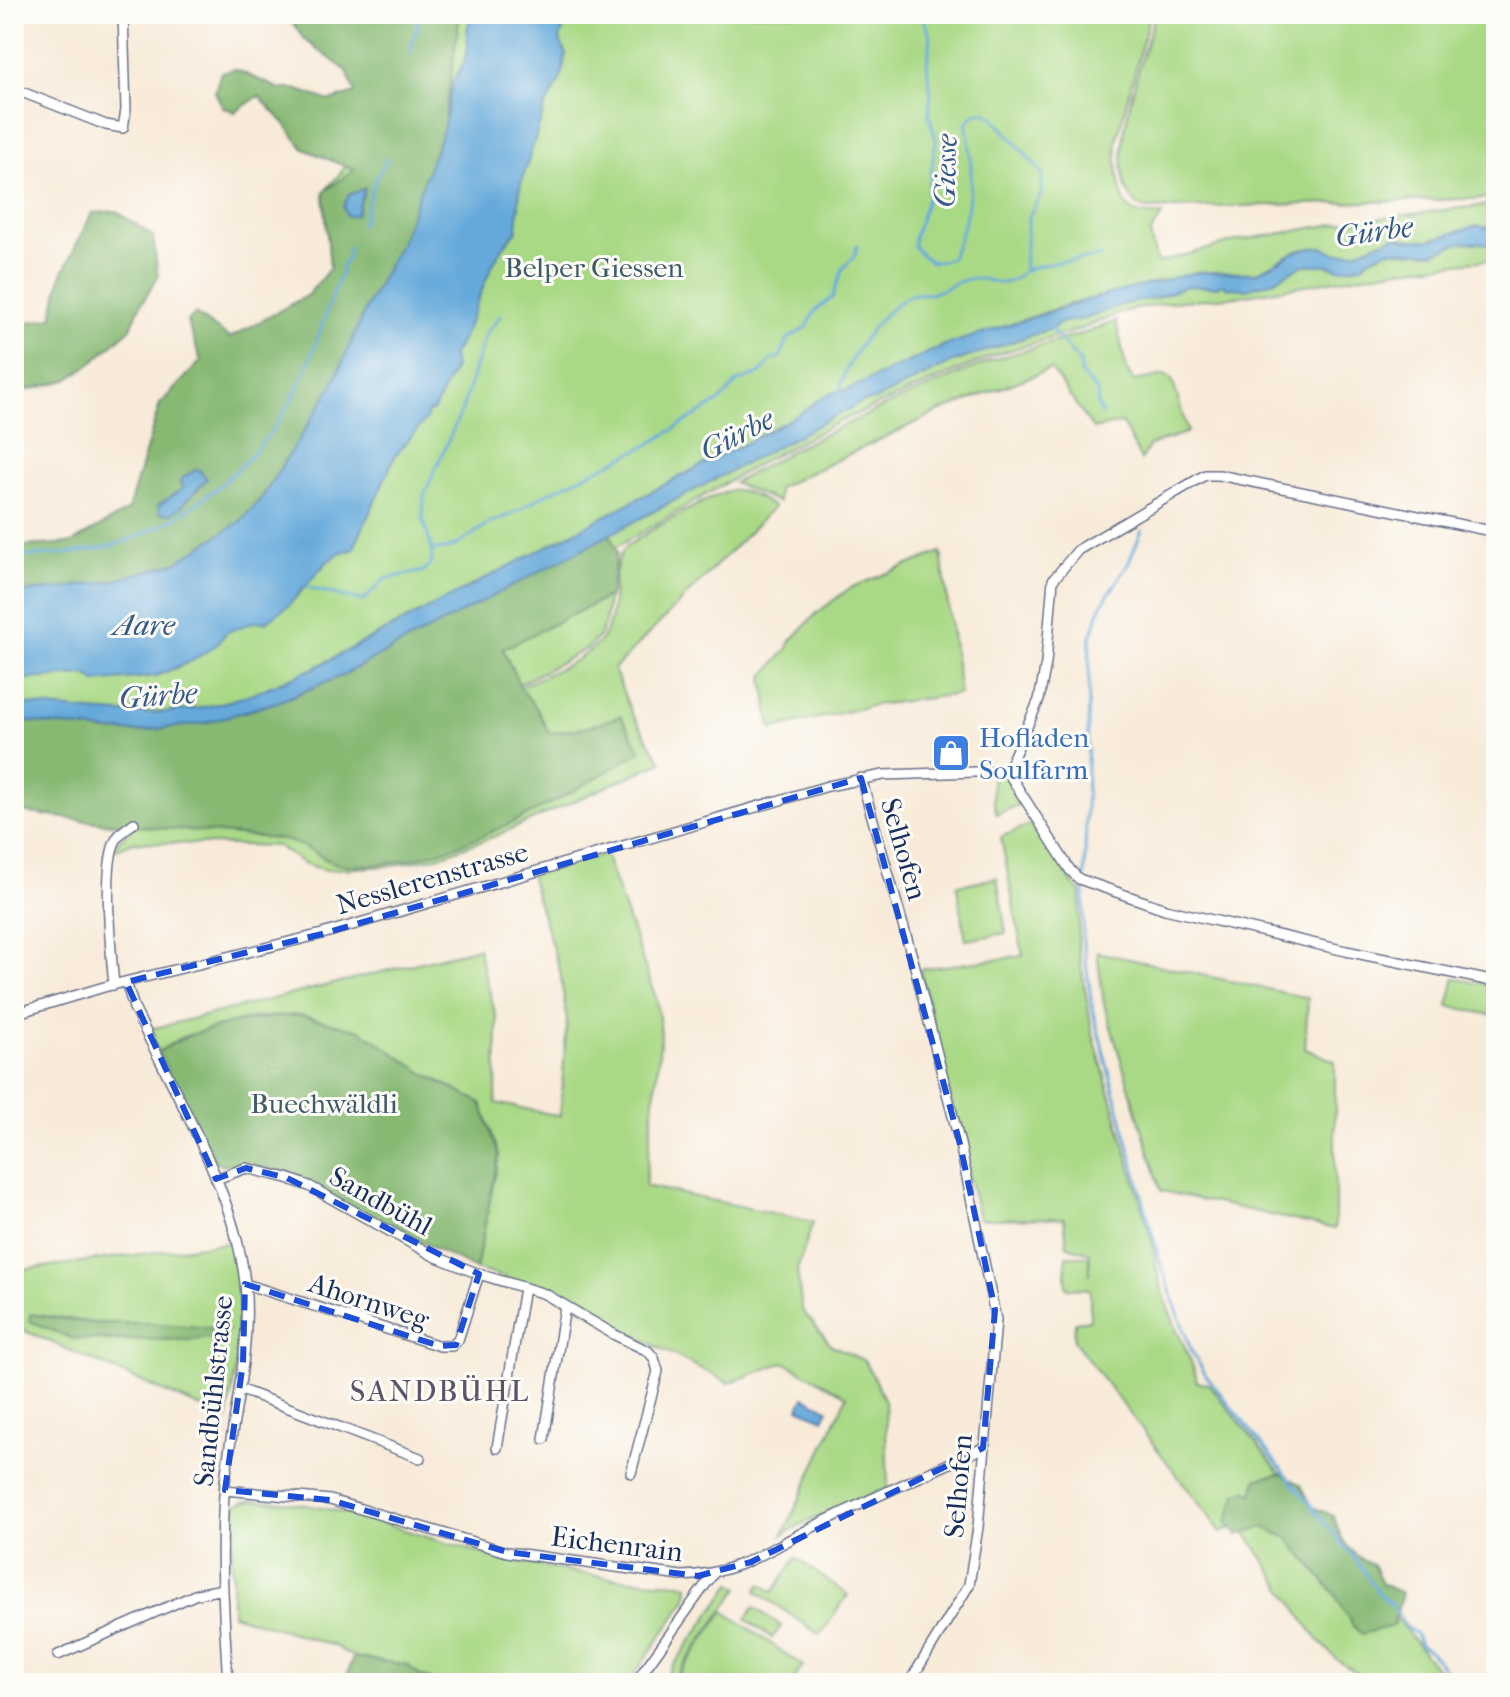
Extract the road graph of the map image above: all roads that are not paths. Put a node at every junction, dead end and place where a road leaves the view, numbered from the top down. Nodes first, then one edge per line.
1 (123, 14) edge
2 (14, 89) edge
3 (1496, 532) edge
4 (1007, 771) junction
5 (861, 778) junction
6 (134, 823) dead end
7 (126, 982) junction
8 (1496, 982) edge
9 (114, 985) junction
10 (14, 1014) edge
11 (216, 1179) junction
12 (479, 1274) junction
13 (245, 1284) junction
14 (524, 1288) junction
15 (565, 1307) junction
16 (239, 1389) junction
17 (544, 1439) dead end
18 (497, 1448) dead end
19 (983, 1448) junction
20 (420, 1458) dead end
21 (631, 1473) dead end
22 (225, 1490) junction
23 (713, 1574) junction
24 (223, 1589) junction
25 (58, 1655) dead end
26 (228, 1683) edge
27 (635, 1683) edge
28 (909, 1683) edge

1 - 2 street
3 - 4 street
4 - 5 street, Selhofen
4 - 8 street
5 - 7 street, Nesslerenstrasse
5 - 19 street, Selhofen
6 - 9 street
7 - 9 street, Nesslerenstrasse
7 - 11 street, Sandbühlstrasse
9 - 10 street, Nesslerenstrasse
11 - 12 street, Sandbühl
11 - 13 street, Sandbühlstrasse
12 - 13 street, Ahornweg
12 - 14 street, Sandbühl
13 - 16 street, Sandbühlstrasse
14 - 15 street, Sandbühl
14 - 18 street
15 - 17 street
15 - 21 street, Sandbühl
16 - 20 street
16 - 22 street, Sandbühlstrasse
19 - 23 street, Eichenrain
19 - 28 street, Selhofen
22 - 23 street, Eichenrain
22 - 24 street, Sandbühlstrasse
23 - 27 street
24 - 25 street
24 - 26 street, Sandbühlstrasse

